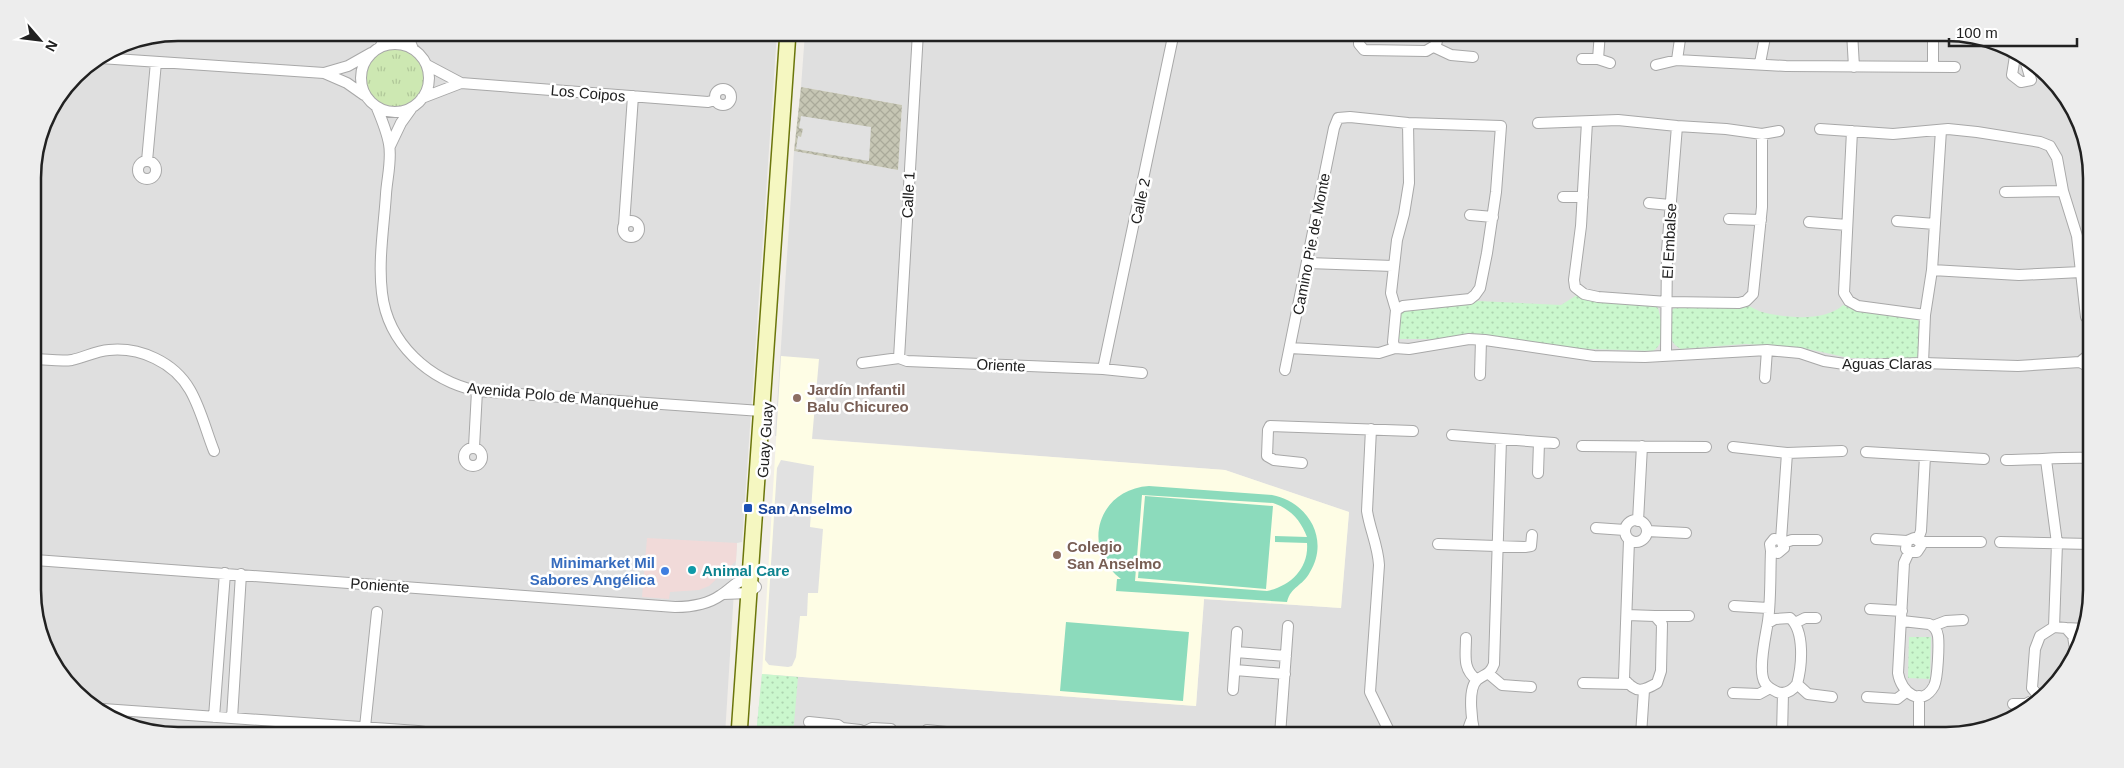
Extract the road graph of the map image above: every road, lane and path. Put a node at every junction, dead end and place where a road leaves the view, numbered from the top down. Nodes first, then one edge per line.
1 (1172, 41) edge
2 (1359, 41) edge
3 (1438, 41) edge
4 (1599, 41) edge
5 (1679, 41) edge
6 (1764, 41) edge
7 (1853, 41) edge
8 (1933, 41) edge
9 (382, 42) edge
10 (410, 42) edge
11 (787, 42) edge
12 (917, 42) edge
13 (1434, 48) junction
14 (413, 49) junction
15 (376, 50) junction
16 (1473, 56) dead end
17 (112, 59) edge
18 (1582, 59) dead end
19 (1598, 59) junction
20 (1677, 60) junction
21 (2014, 60) edge
22 (156, 62) junction
23 (1610, 63) dead end
24 (1760, 63) junction
25 (426, 65) junction
26 (1656, 65) dead end
27 (1854, 66) junction
28 (1933, 67) junction
29 (1954, 67) dead end
30 (2028, 68) edge
31 (324, 73) junction
32 (461, 83) junction
33 (364, 94) junction
34 (633, 96) junction
35 (422, 98) junction
36 (715, 100) dead end
37 (377, 108) junction
38 (411, 108) junction
39 (1408, 122) junction
40 (1587, 122) junction
41 (1538, 123) dead end
42 (1677, 126) junction
43 (1820, 129) dead end
44 (1941, 130) junction
45 (1779, 131) dead end
46 (1852, 131) junction
47 (1762, 134) junction
48 (390, 146) junction
49 (148, 161) dead end
50 (2063, 191) junction
51 (2005, 192) dead end
52 (1564, 197) dead end
53 (1583, 197) junction
54 (1649, 203) dead end
55 (1670, 205) junction
56 (1470, 215) dead end
57 (1493, 217) junction
58 (1729, 219) dead end
59 (1761, 220) junction
60 (1897, 221) dead end
61 (1810, 222) dead end
62 (1935, 224) junction
63 (624, 225) dead end
64 (1847, 225) junction
65 (1308, 263) junction
66 (1393, 266) junction
67 (1932, 270) junction
68 (2081, 272) junction
69 (2083, 290) edge
70 (769, 294) junction
71 (1667, 302) junction
72 (1396, 310) junction
73 (1925, 315) junction
74 (1481, 340) junction
75 (1290, 348) junction
76 (1395, 348) junction
77 (1767, 350) junction
78 (1666, 355) junction
79 (42, 358) edge
80 (900, 358) junction
81 (2083, 360) edge
82 (2080, 362) junction
83 (862, 363) dead end
84 (1923, 363) junction
85 (2083, 364) edge
86 (1102, 369) junction
87 (1285, 370) dead end
88 (1142, 373) dead end
89 (1480, 375) dead end
90 (1765, 378) dead end
91 (477, 391) junction
92 (761, 412) junction
93 (1371, 429) junction
94 (1413, 431) dead end
95 (1452, 435) dead end
96 (1501, 439) junction
97 (1539, 442) junction
98 (1554, 443) dead end
99 (1582, 446) dead end
100 (1642, 446) junction
101 (474, 447) dead end
102 (1706, 447) dead end
103 (1733, 447) dead end
104 (214, 451) dead end
105 (1842, 451) dead end
106 (1866, 452) dead end
107 (1786, 453) junction
108 (1925, 456) junction
109 (2083, 458) edge
110 (1984, 459) dead end
111 (2006, 460) dead end
112 (2046, 460) junction
113 (1302, 463) dead end
114 (760, 468) junction
115 (1538, 474) dead end
116 (1638, 521) junction
117 (1596, 528) dead end
118 (1647, 531) junction
119 (1686, 533) dead end
120 (1532, 535) dead end
121 (1627, 535) junction
122 (1876, 539) dead end
123 (1817, 540) dead end
124 (1919, 541) junction
125 (1782, 542) junction
126 (1981, 542) dead end
127 (2000, 542) dead end
128 (2057, 543) junction
129 (1438, 544) dead end
130 (2083, 544) edge
131 (1498, 546) junction
132 (1908, 547) junction
133 (41, 560) edge
134 (225, 574) junction
135 (241, 574) junction
136 (751, 587) junction
137 (1734, 606) dead end
138 (1768, 608) junction
139 (1870, 609) dead end
140 (377, 612) dead end
141 (1627, 615) junction
142 (1655, 616) junction
143 (1689, 616) dead end
144 (1902, 616) junction
145 (1816, 618) dead end
146 (1963, 620) dead end
147 (1768, 623) junction
148 (1795, 623) junction
149 (1288, 626) dead end
150 (1933, 626) junction
151 (2054, 627) junction
152 (2066, 628) junction
153 (2077, 629) edge
154 (1237, 632) dead end
155 (1466, 638) dead end
156 (2073, 638) edge
157 (1236, 652) junction
158 (748, 655) junction
159 (1286, 656) junction
160 (1235, 670) junction
161 (1285, 674) junction
162 (1489, 674) junction
163 (1477, 680) junction
164 (1583, 684) dead end
165 (1629, 684) junction
166 (1797, 684) junction
167 (1531, 687) dead end
168 (1770, 688) junction
169 (1233, 690) dead end
170 (1644, 690) junction
171 (1733, 692) dead end
172 (1906, 692) junction
173 (1783, 693) junction
174 (2035, 693) edge
175 (1919, 696) junction
176 (1832, 697) dead end
177 (1867, 697) dead end
178 (2014, 704) dead end
179 (2020, 704) edge
180 (112, 710) edge
181 (214, 717) junction
182 (232, 718) junction
183 (1471, 721) junction
184 (809, 722) dead end
185 (1281, 726) edge
186 (1387, 726) edge
187 (1469, 726) edge
188 (1473, 726) edge
189 (1642, 726) edge
190 (1782, 726) edge
191 (1919, 726) edge
192 (364, 727) edge
193 (366, 727) edge
194 (740, 727) edge
195 (746, 727) edge
196 (839, 727) edge

1 - 86 street, Calle 2
2 - 13 street
3 - 13 street
4 - 19 street
5 - 20 street
6 - 24 street
7 - 27 street
8 - 28 street
9 - 15 street
10 - 14 street
11 - 70 street, Guay Guay
12 - 80 street, Calle 1
13 - 16 street
14 - 15 street
14 - 25 street
15 - 31 street
15 - 33 street
17 - 22 street
18 - 19 street
19 - 23 street
20 - 24 street
20 - 26 street
21 - 30 street
22 - 31 street
22 - 49 street
24 - 27 street
25 - 32 street, Los Coipos
25 - 35 street
27 - 28 street
28 - 29 street
31 - 33 street
32 - 34 street, Los Coipos
32 - 35 street, Los Coipos
33 - 37 street
34 - 36 street, Los Coipos
34 - 63 street
35 - 38 street
37 - 38 street
37 - 48 street, Avenida Polo de Manquehue
38 - 48 street, Avenida Polo de Manquehue
39 - 57 street
39 - 65 street, Camino Pie de Monte
39 - 66 street
40 - 41 street
40 - 42 street
40 - 53 street
42 - 47 street
42 - 55 street, El Embalse
43 - 46 street
44 - 46 street
44 - 50 street
44 - 62 street
45 - 47 street
46 - 64 street
47 - 59 street
48 - 91 street, Avenida Polo de Manquehue
50 - 51 street
50 - 68 street
52 - 53 street
53 - 71 street
54 - 55 street
55 - 71 street, El Embalse
56 - 57 street
57 - 72 street
58 - 59 street
59 - 71 street
60 - 62 street
61 - 64 street
62 - 67 street
64 - 73 street
65 - 66 street
65 - 75 street, Camino Pie de Monte
66 - 72 street
67 - 68 street
67 - 73 street
68 - 69 street
70 - 92 street, Guay Guay
70 - 114 street, Guay Guay
71 - 78 street, El Embalse
72 - 76 street
73 - 84 street
74 - 76 street, Aguas Claras
74 - 78 street, Aguas Claras
74 - 89 street
75 - 76 street, Aguas Claras
75 - 87 street, Camino Pie de Monte
77 - 78 street, Aguas Claras
77 - 84 street, Aguas Claras
77 - 90 street
79 - 104 street
80 - 83 street, Oriente
80 - 86 street, Oriente
81 - 82 street
82 - 84 street, Aguas Claras
82 - 85 street
86 - 88 street, Oriente
91 - 92 street, Avenida Polo de Manquehue
91 - 101 street
92 - 114 street, Guay Guay
93 - 94 street
93 - 113 street
93 - 186 street
95 - 96 street
96 - 97 street
96 - 131 street
97 - 98 street
97 - 115 street
99 - 100 street
100 - 102 street
100 - 116 street
103 - 107 street
105 - 107 street
106 - 108 street
107 - 125 street
108 - 110 street
108 - 124 street
109 - 112 street
111 - 112 street
112 - 128 street
114 - 136 street, Guay Guay
116 - 118 street
116 - 121 street
117 - 121 street
118 - 119 street
118 - 121 street
120 - 131 street
121 - 141 street
122 - 132 street
123 - 125 street
124 - 126 street
124 - 132 street
125 - 138 street
127 - 128 street
128 - 130 street
128 - 151 street
129 - 131 street
131 - 162 street
132 - 144 street
133 - 134 street, Poniente
134 - 135 street, Poniente
134 - 181 street
135 - 136 street, Poniente
135 - 182 street
136 - 158 street, Guay Guay
137 - 138 street
138 - 147 street
139 - 144 street
140 - 193 street
141 - 142 street
141 - 165 street
142 - 143 street
142 - 170 street
144 - 150 street
144 - 172 street
145 - 148 street
146 - 150 street
147 - 148 street
147 - 168 street
148 - 166 street
149 - 159 street
150 - 175 street
151 - 152 street
151 - 174 street
152 - 153 street
152 - 156 street
154 - 157 street
155 - 163 street
157 - 159 street
157 - 160 street
158 - 194 street, Guay Guay
158 - 195 street, Guay Guay
159 - 161 street
160 - 161 street
160 - 169 street
161 - 185 street
162 - 163 street
162 - 167 street
163 - 183 street
164 - 165 street
165 - 170 street
166 - 173 street
166 - 176 street
168 - 171 street
168 - 173 street
170 - 189 street
172 - 175 street
172 - 177 street
173 - 190 street
175 - 191 street
178 - 179 street
180 - 181 street
181 - 182 street
182 - 192 street
183 - 187 street
183 - 188 street
184 - 196 street

